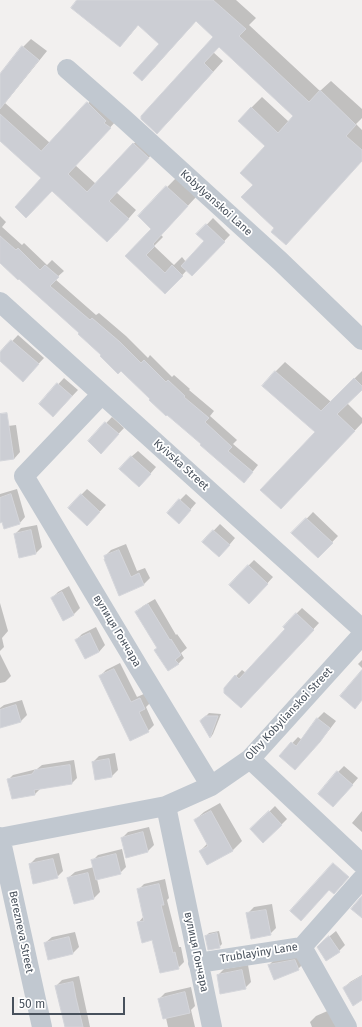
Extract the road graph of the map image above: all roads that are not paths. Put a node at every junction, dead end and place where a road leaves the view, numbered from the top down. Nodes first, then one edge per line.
1 (67, 68) dead end
2 (0, 302) edge
3 (362, 340) edge
4 (102, 394) junction
5 (362, 629) edge
6 (362, 634) edge
7 (250, 759) junction
8 (211, 786) junction
9 (166, 806) junction
10 (0, 837) edge
11 (362, 864) edge
12 (362, 879) edge
13 (302, 948) junction
14 (198, 963) junction
15 (42, 1027) edge
16 (212, 1027) edge
17 (347, 1027) edge

1 - 3 street, Kobylyanskoi Lane
2 - 4 street, Kyivska Street
4 - 5 street, Kyivska Street
4 - 8 street, вулиця Гончара
6 - 7 street, Olhy Kobylianskoi Street
7 - 8 street, Olhy Kobylianskoi Street
7 - 11 street
8 - 9 street, Olhy Kobylianskoi Street
9 - 10 street, Olhy Kobylianskoi Street
9 - 14 street, вулиця Гончара
10 - 15 street, Berezneva Street
12 - 13 street, Trublayiny Lane
13 - 14 street, Trublayiny Lane
13 - 17 street
14 - 16 street, вулиця Гончара

